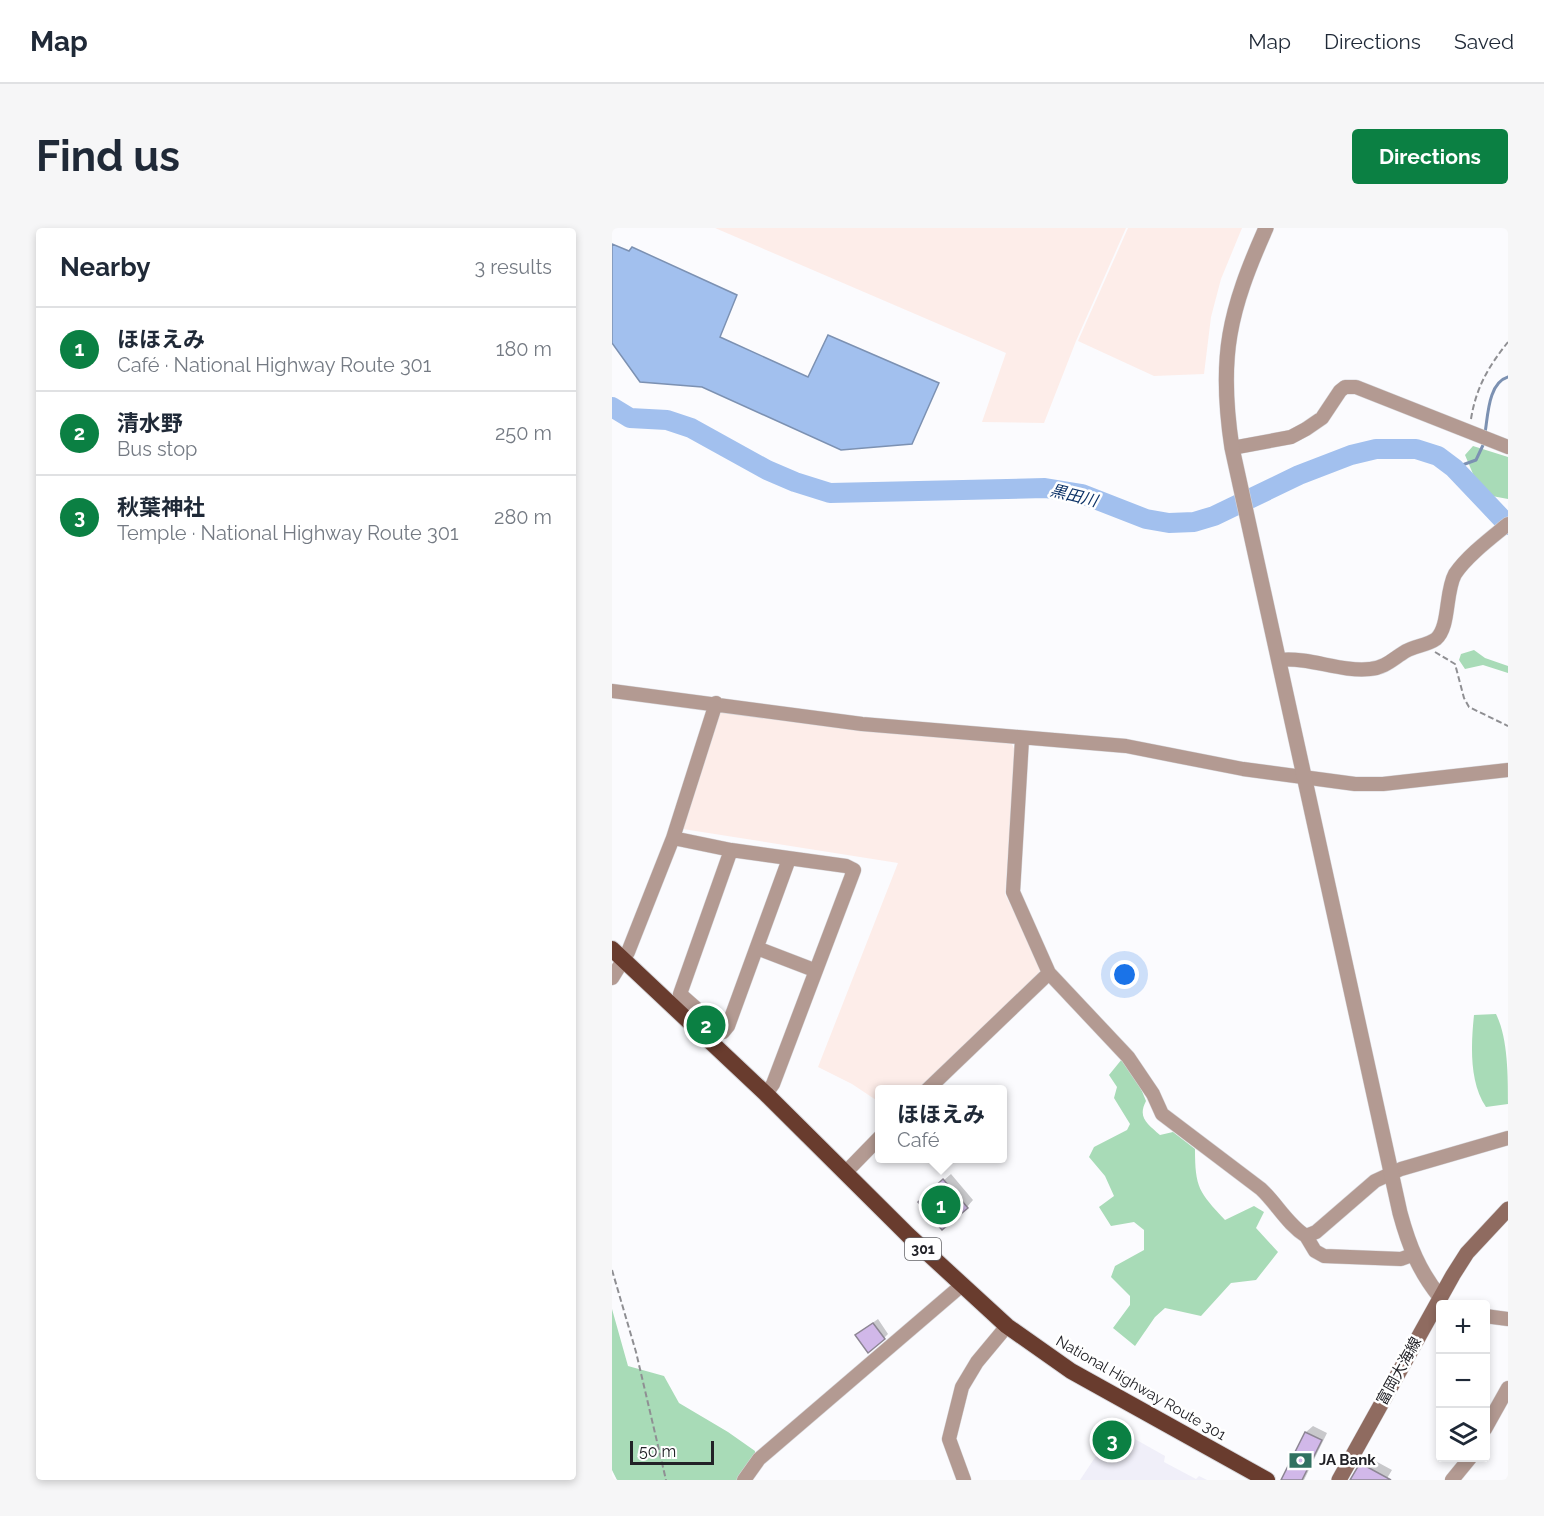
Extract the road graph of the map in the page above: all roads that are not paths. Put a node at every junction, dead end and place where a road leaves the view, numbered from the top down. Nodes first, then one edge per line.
1 (1266, 228) edge
2 (1508, 447) edge
3 (1232, 448) junction
4 (1504, 527) edge
5 (1280, 660) junction
6 (612, 691) edge
7 (716, 703) junction
8 (1022, 739) junction
9 (1508, 770) edge
10 (1306, 776) junction
11 (672, 838) junction
12 (731, 850) junction
13 (789, 859) junction
14 (757, 948) junction
15 (618, 955) edge
16 (814, 969) junction
17 (1049, 973) junction
18 (612, 978) edge
19 (931, 1085) edge
20 (766, 1094) junction
21 (1508, 1138) edge
22 (875, 1141) edge
23 (845, 1173) junction
24 (1392, 1173) junction
25 (1508, 1209) edge
26 (1306, 1236) junction
27 (1412, 1255) junction
28 (962, 1285) junction
29 (1443, 1300) edge
30 (1444, 1300) edge
31 (1436, 1315) edge
32 (1490, 1317) edge
33 (1508, 1319) edge
34 (1007, 1326) junction
35 (1508, 1388) edge
36 (1490, 1420) edge
37 (1467, 1462) edge
38 (744, 1480) edge
39 (964, 1480) edge
40 (1267, 1480) edge
41 (1339, 1480) edge
42 (1452, 1480) edge

1 - 3 street
2 - 3 street
3 - 5 street
4 - 5 street
5 - 10 street
6 - 7 street
7 - 8 street
7 - 11 street
8 - 10 street
8 - 17 street
9 - 10 street
10 - 24 street
11 - 12 street
11 - 15 street
12 - 13 street
12 - 14 street
13 - 14 street
13 - 16 street
14 - 16 street
15 - 18 street
15 - 20 highway, National Highway Route 301 / 301
16 - 20 street
17 - 19 street
17 - 26 street
20 - 23 highway, National Highway Route 301 / 301
21 - 24 street
22 - 23 street
23 - 28 highway, National Highway Route 301 / 301
24 - 26 street
24 - 27 street
25 - 30 main road, 富岡大海線
26 - 27 street
27 - 29 street
28 - 34 highway, National Highway Route 301 / 301
28 - 38 street
31 - 41 main road, 富岡大海線
32 - 33 street
34 - 39 street
34 - 40 highway, National Highway Route 301 / 301
35 - 36 street
37 - 42 street

